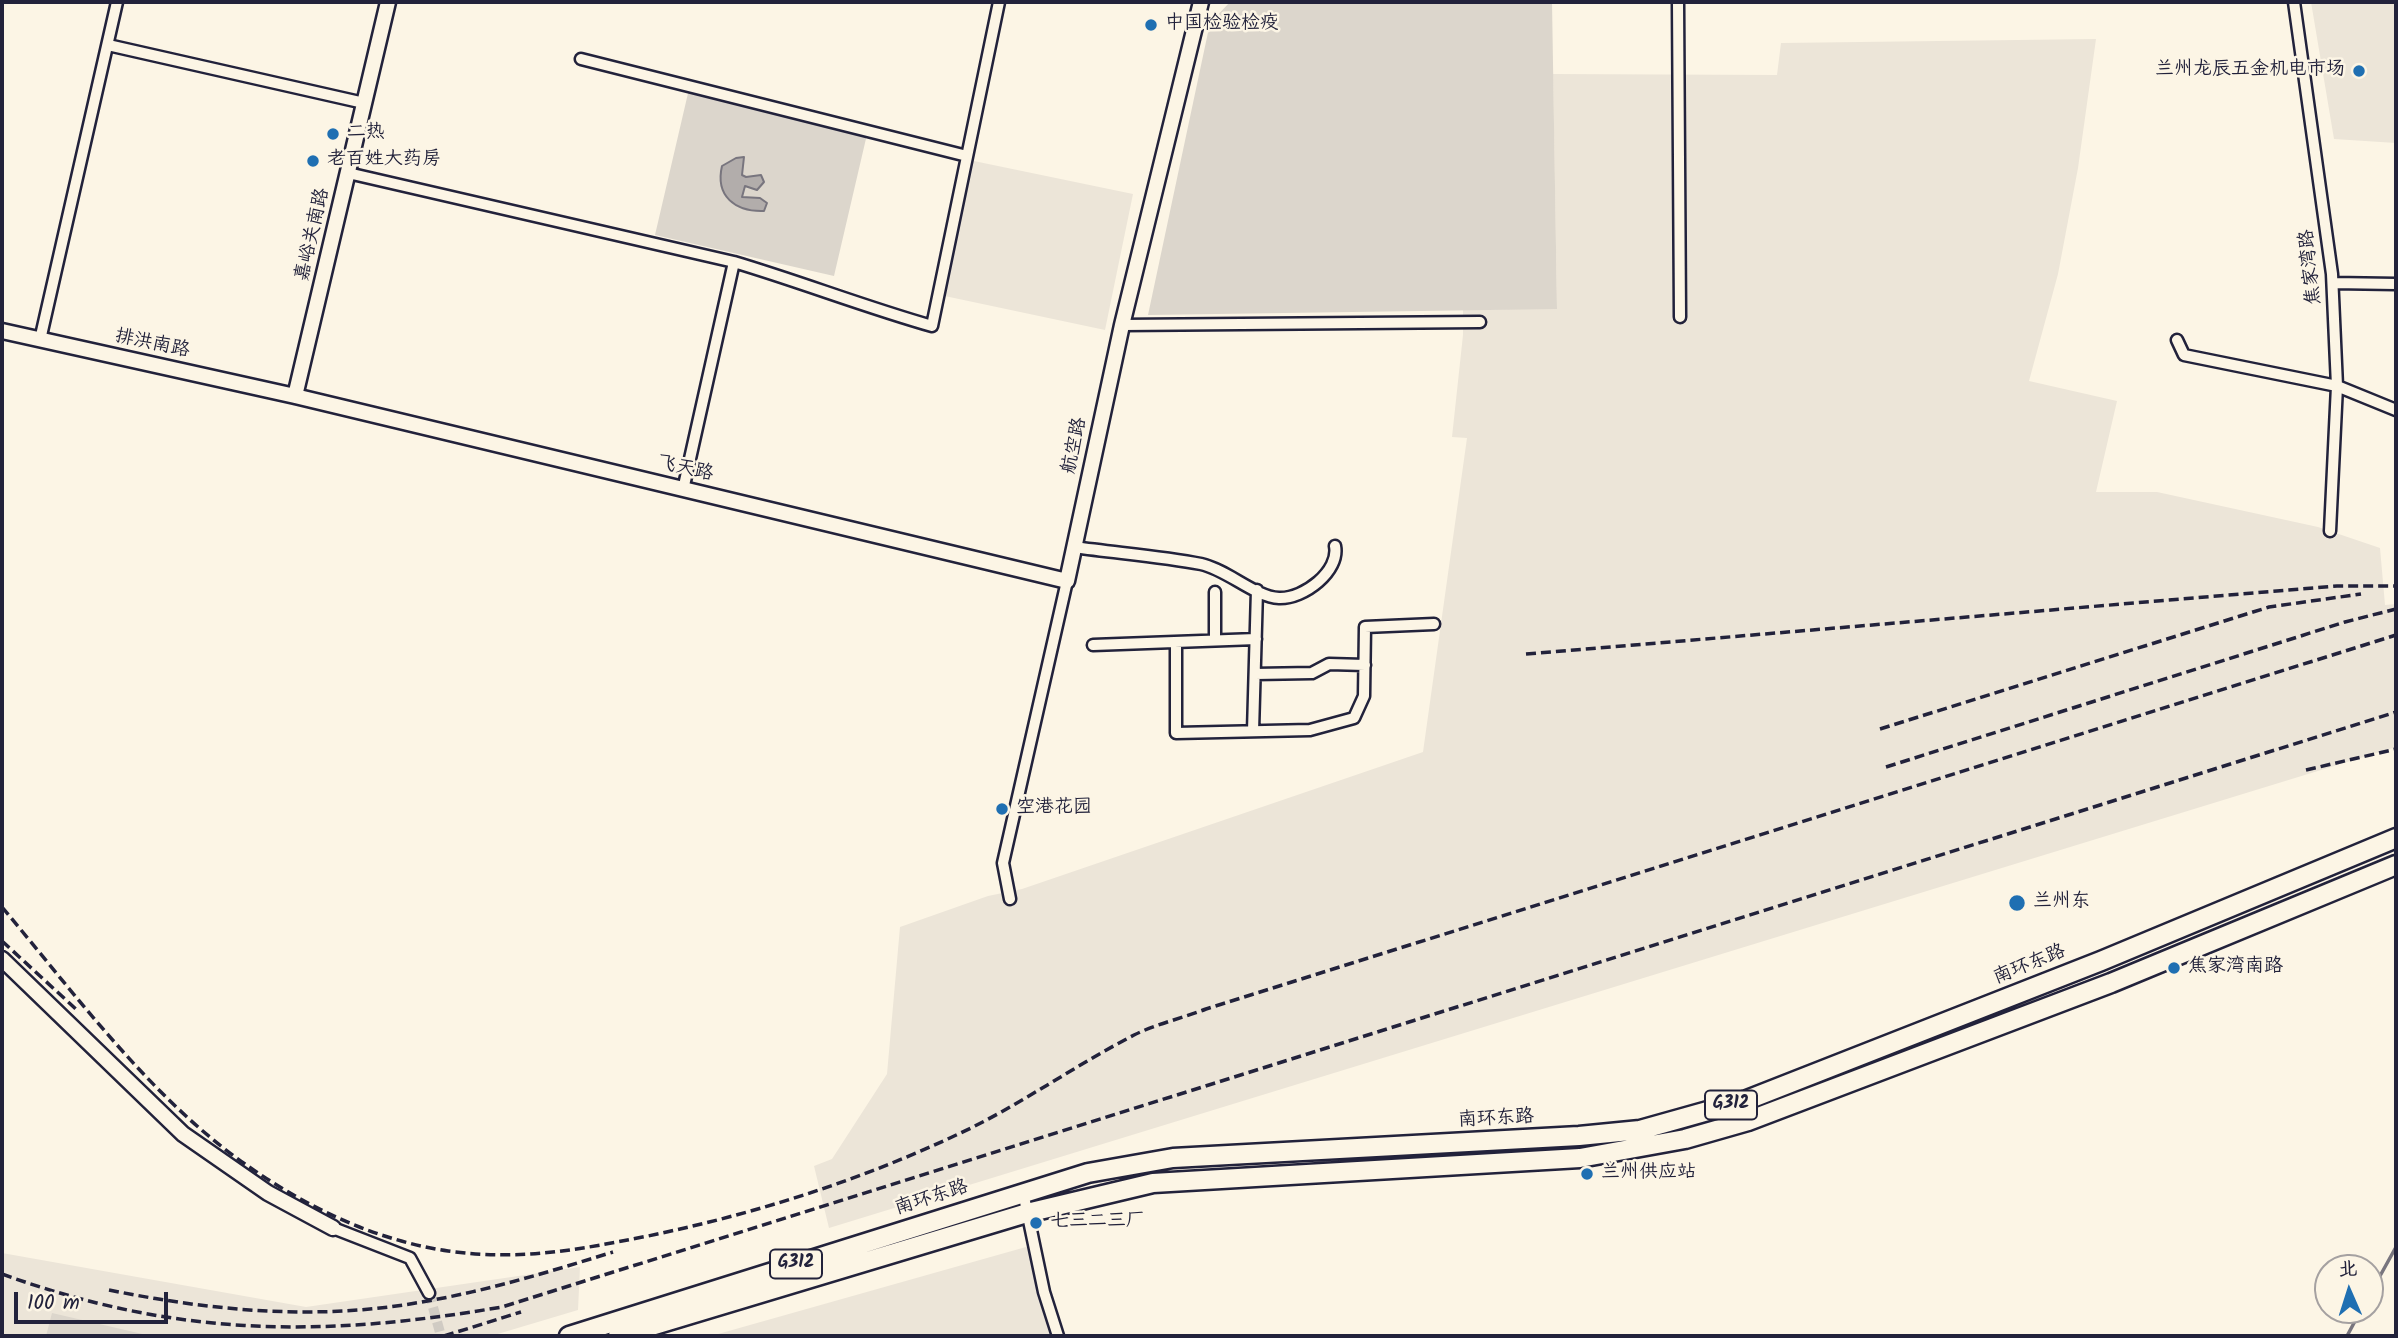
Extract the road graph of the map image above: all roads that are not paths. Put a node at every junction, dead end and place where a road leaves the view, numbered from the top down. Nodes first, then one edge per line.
1 (117, 2) edge
2 (388, 2) edge
3 (999, 2) edge
4 (1201, 2) edge
5 (1678, 2) edge
6 (2294, 2) edge
7 (108, 45) junction
8 (581, 59) dead end
9 (365, 103) junction
10 (967, 156) junction
11 (348, 173) junction
12 (734, 262) junction
13 (2333, 283) junction
14 (2396, 284) edge
15 (1680, 317) dead end
16 (1479, 322) dead end
17 (1122, 325) junction
18 (2, 331) edge
19 (40, 340) junction
20 (2177, 340) dead end
21 (2337, 386) junction
22 (295, 396) junction
23 (2396, 410) edge
24 (683, 490) junction
25 (2330, 531) dead end
26 (1335, 546) dead end
27 (1074, 547) junction
28 (1067, 580) junction
29 (1257, 590) junction
30 (1215, 592) dead end
31 (1434, 624) dead end
32 (1256, 639) junction
33 (1215, 640) junction
34 (1176, 642) junction
35 (1093, 645) dead end
36 (1365, 665) junction
37 (1255, 674) junction
38 (1253, 730) junction
39 (2396, 838) edge
40 (2396, 865) edge
41 (1010, 899) dead end
42 (2, 959) edge
43 (2101, 961) junction
44 (2111, 984) junction
45 (1023, 1192) junction
46 (1027, 1213) junction
47 (333, 1227) joint
48 (429, 1293) tunnel mouth
49 (569, 1336) edge
50 (618, 1336) edge
51 (1058, 1336) edge

1 - 7 street
2 - 9 street, 嘉峪关南路
3 - 10 street
4 - 17 street, 航空路
5 - 15 street
6 - 13 street, 焦家湾路
7 - 9 street
7 - 19 street
8 - 10 street
9 - 11 street, 嘉峪关南路
10 - 12 street
11 - 12 street
11 - 22 street, 嘉峪关南路
12 - 24 street
13 - 14 street
13 - 21 street, 焦家湾路
16 - 17 street
17 - 27 street, 航空路
18 - 19 street, 排洪南路
19 - 22 street, 排洪南路
20 - 21 street
21 - 23 street
21 - 25 street, 焦家湾路
22 - 24 street, 飞天路
24 - 28 street, 飞天路
26 - 29 street
27 - 28 street, 航空路
27 - 29 street
28 - 41 street, 航空路
29 - 32 street
30 - 33 street
31 - 36 street
32 - 33 street
32 - 37 street
33 - 34 street
34 - 35 street
34 - 38 street
36 - 37 street
36 - 38 street
37 - 38 street
39 - 43 highway, 南环东路 / G312
40 - 44 highway, 南环东路 / G312
42 - 47 street
43 - 44 highway
43 - 45 highway, 南环东路 / G312
44 - 46 highway, 南环东路 / G312
45 - 46 street
45 - 49 highway, 南环东路 / G312
46 - 50 highway, 南环东路 / G312
46 - 51 street
47 - 48 street

